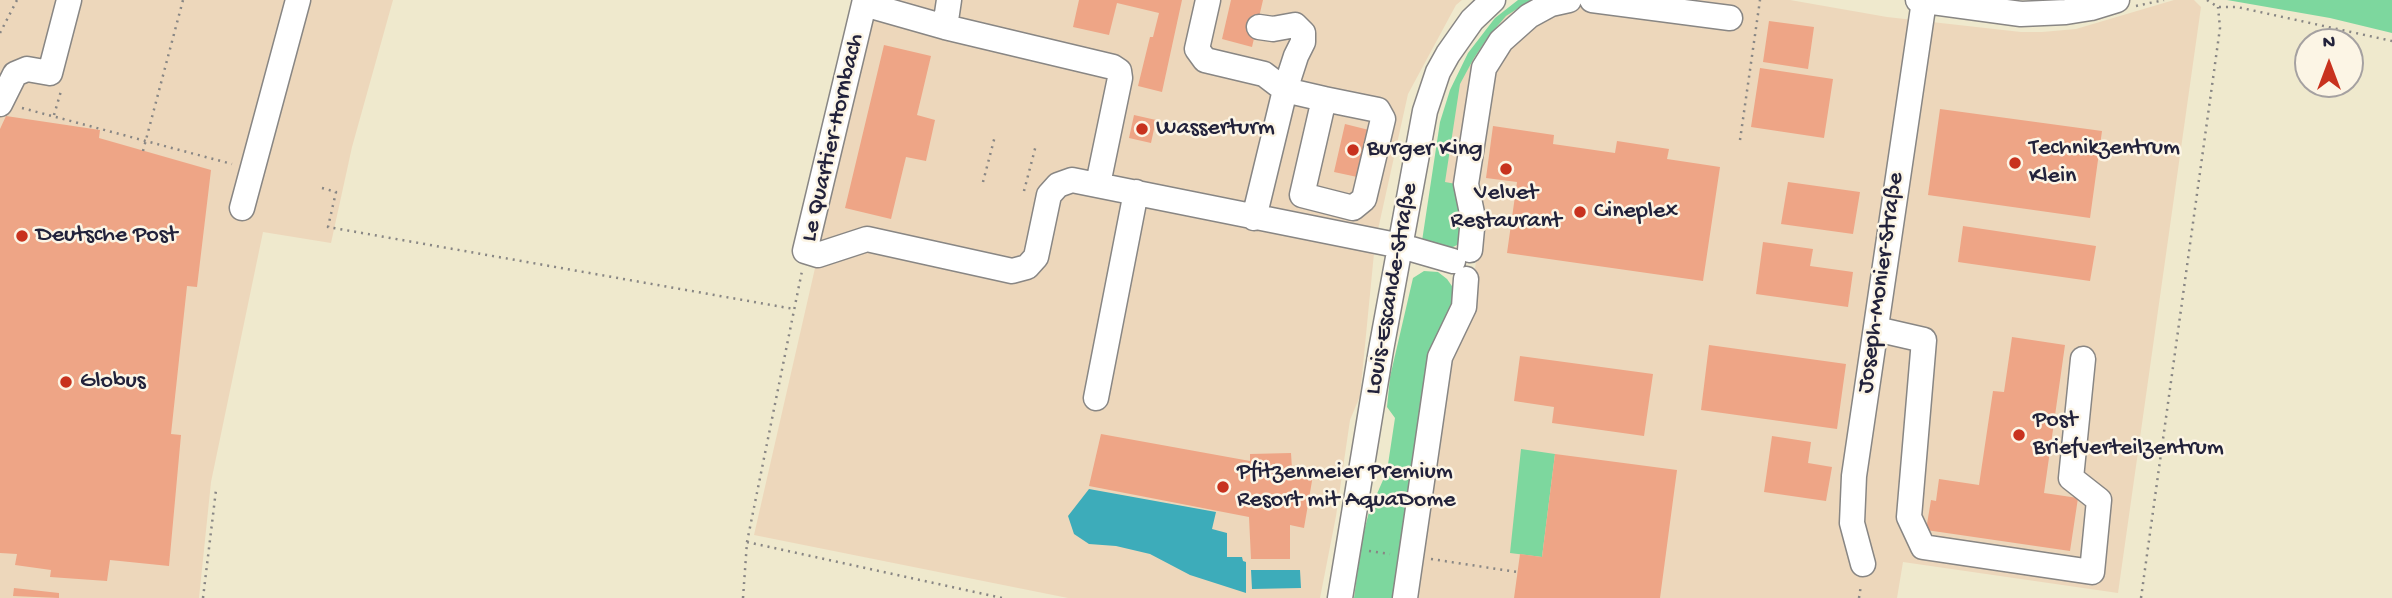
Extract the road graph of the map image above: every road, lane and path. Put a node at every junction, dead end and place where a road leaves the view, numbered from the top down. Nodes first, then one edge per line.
1 (17, 0) edge
2 (69, 0) edge
3 (183, 0) edge
4 (298, 0) edge
5 (949, 0) edge
6 (1208, 0) edge
7 (1493, 0) edge
8 (1569, 0) edge
9 (1592, 0) edge
10 (1760, 0) edge
11 (2117, 0) edge
12 (2207, 0) edge
13 (1921, 1) edge
14 (865, 2) edge
15 (2218, 7) junction
16 (1730, 18) dead end
17 (945, 27) junction
18 (1259, 27) dead end
19 (0, 33) edge
20 (2392, 41) edge
21 (1285, 90) junction
22 (1324, 99) junction
23 (0, 103) edge
24 (995, 136) dead end
25 (1740, 140) dead end
26 (145, 141) junction
27 (1036, 145) dead end
28 (142, 151) dead end
29 (253, 170) junction
30 (983, 181) dead end
31 (1098, 184) junction
32 (322, 188) dead end
33 (1024, 191) dead end
34 (1136, 192) junction
35 (242, 208) dead end
36 (1254, 218) junction
37 (1401, 246) junction
38 (805, 251) junction
39 (1463, 264) junction
40 (794, 309) junction
41 (1876, 329) junction
42 (2083, 359) dead end
43 (1096, 398) dead end
44 (216, 490) dead end
45 (747, 542) junction
46 (1863, 564) dead end
47 (203, 598) edge
48 (743, 598) edge
49 (1002, 598) edge
50 (1340, 598) edge
51 (1405, 598) edge
52 (2141, 598) edge

1 - 19 path
2 - 23 street
3 - 26 path
4 - 29 street
5 - 17 street
6 - 21 street
7 - 37 street, Louis-Escande-Straße
8 - 39 street
9 - 16 street
10 - 25 path
11 - 13 street
12 - 15 path
13 - 41 street, Joseph-Monier-Straße
14 - 17 street, Le Quartier-Hornbach
14 - 38 street, Le Quartier-Hornbach
15 - 20 path
15 - 52 path
17 - 31 street, Le Quartier-Hornbach
18 - 21 street
21 - 22 street
21 - 36 street
22 - 22 street
23 - 26 path
24 - 30 path
26 - 28 path
26 - 29 path
27 - 33 path
29 - 35 street
31 - 34 street, Le Quartier-Hornbach
31 - 38 street, Le Quartier-Hornbach
32 - 40 path
34 - 36 street, Le Quartier-Hornbach
34 - 43 street
36 - 37 street, Le Quartier-Hornbach
37 - 39 street, Le Quartier-Hornbach
37 - 50 street, Louis-Escande-Straße
38 - 40 path
39 - 51 street
40 - 45 path
41 - 42 street
41 - 46 street, Joseph-Monier-Straße
44 - 47 path
45 - 48 path
45 - 49 path

